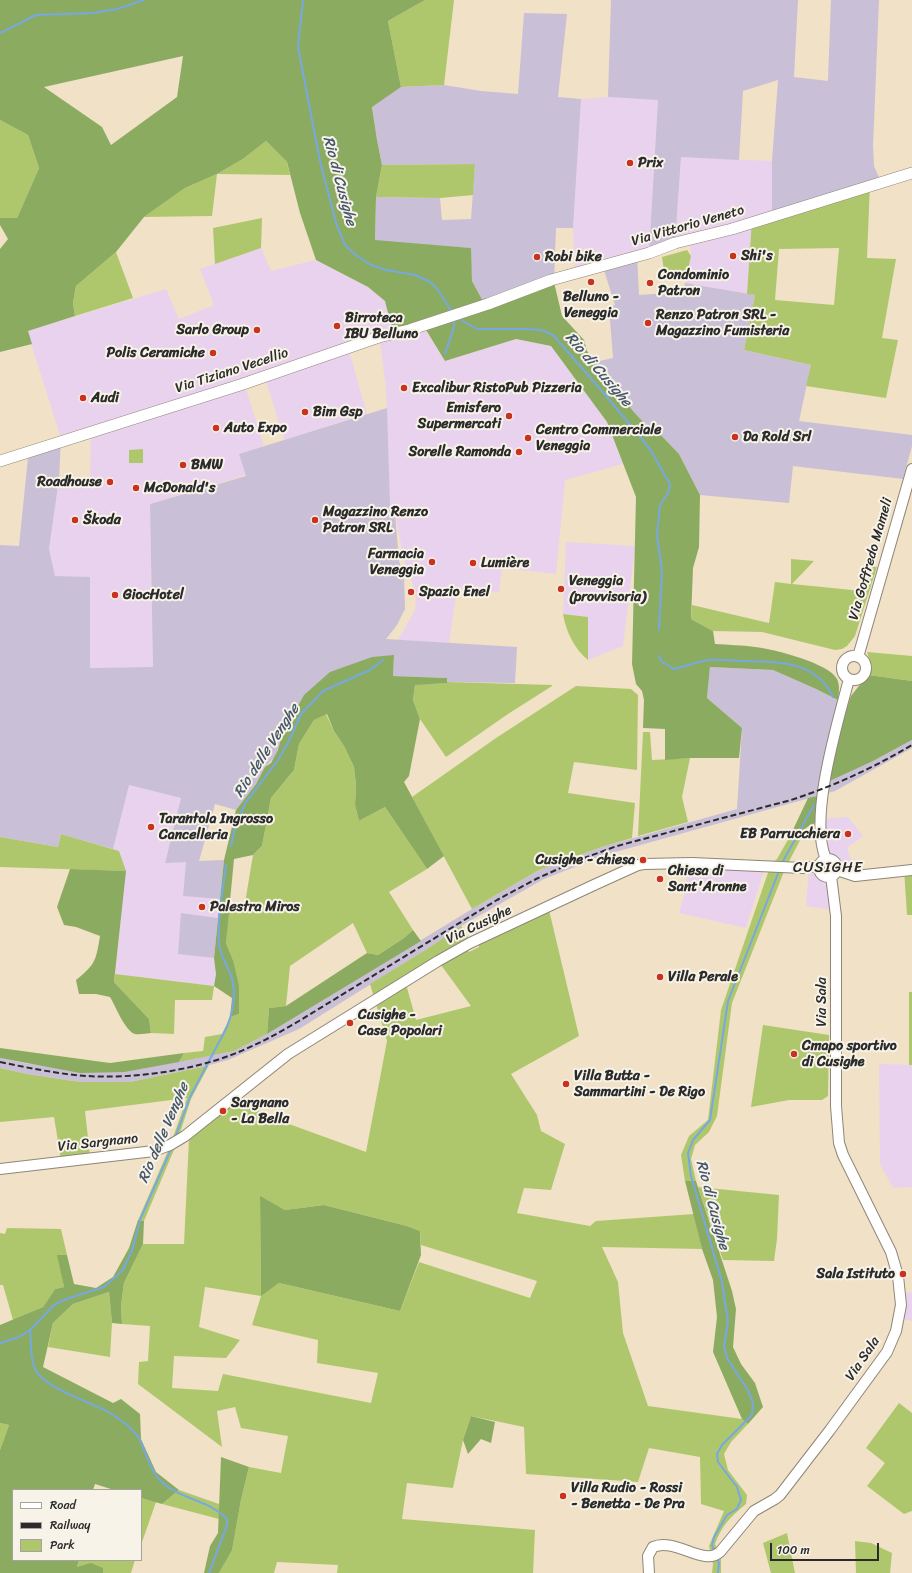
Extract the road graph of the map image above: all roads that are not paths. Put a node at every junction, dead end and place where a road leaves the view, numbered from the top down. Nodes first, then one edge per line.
1 (912, 173) edge
2 (472, 308) joint
3 (0, 461) edge
4 (912, 469) edge
5 (858, 657) junction
6 (850, 679) junction
7 (822, 862) junction
8 (912, 870) edge
9 (834, 873) junction
10 (194, 1130) joint
11 (0, 1169) edge
12 (649, 1573) edge

1 - 2 main road, Via Vittorio Veneto
2 - 3 main road, Via Tiziano Vecellio
4 - 5 street, Via Goffredo Mameli
5 - 6 street
5 - 6 street
6 - 7 street
7 - 9 street
7 - 9 street
7 - 10 street, Via Cusighe
8 - 9 street
9 - 12 street, Via Sala
10 - 11 street, Via Sargnano

